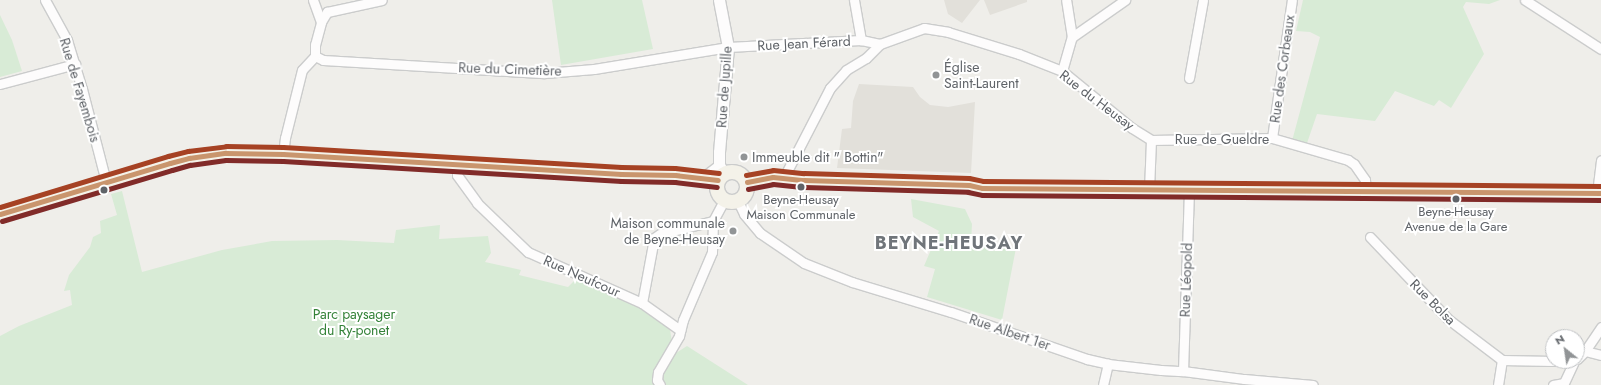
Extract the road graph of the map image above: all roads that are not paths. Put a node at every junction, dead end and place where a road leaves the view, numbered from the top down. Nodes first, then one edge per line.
1 (45, 0) edge
2 (313, 0) edge
3 (382, 0) edge
4 (719, 0) edge
5 (854, 0) edge
6 (1066, 0) edge
7 (1126, 0) edge
8 (1203, 0) edge
9 (1292, 0) edge
10 (1525, 0) edge
11 (321, 22) junction
12 (1072, 37) junction
13 (861, 40) junction
14 (880, 44) junction
15 (728, 47) junction
16 (1601, 49) edge
17 (315, 56) junction
18 (75, 64) junction
19 (1062, 71) junction
20 (1189, 78) dead end
21 (0, 84) edge
22 (1272, 138) junction
23 (1151, 140) junction
24 (283, 154) junction
25 (1601, 160) edge
26 (457, 164) junction
27 (719, 176) junction
28 (783, 179) junction
29 (106, 182) junction
30 (747, 182) junction
31 (1149, 190) junction
32 (1189, 190) junction
33 (1366, 191) junction
34 (1599, 193) edge
35 (724, 200) junction
36 (738, 201) junction
37 (0, 214) edge
38 (713, 221) junction
39 (1370, 237) dead end
40 (642, 303) junction
41 (1601, 327) edge
42 (680, 330) junction
43 (1586, 351) joint
44 (1601, 355) edge
45 (1502, 360) junction
46 (1545, 361) edge
47 (1108, 364) junction
48 (1570, 369) edge
49 (1183, 371) junction
50 (1563, 384) edge
51 (660, 385) edge
52 (1103, 385) edge
53 (1313, 385) edge
54 (1498, 385) edge
55 (1553, 385) edge

1 - 18 street, Rue de Fayembois
2 - 11 street
3 - 11 street
4 - 15 street, Rue de Jupille
5 - 13 street
6 - 12 street
7 - 12 street
8 - 20 street
9 - 22 street, Rue des Corbeaux
10 - 16 street
11 - 17 street
12 - 19 street
13 - 14 street, Rue Jean Férard
13 - 15 street, Rue Jean Férard
14 - 19 street, Rue du Heusay
14 - 28 street, Rue du Heusay
15 - 17 street, Rue du Cimetière
15 - 27 street, Rue de Jupille
17 - 24 street
18 - 21 street
18 - 29 street, Rue de Fayembois
19 - 23 street, Rue du Heusay
22 - 23 street, Rue de Gueldre
22 - 33 street, Rue de Gueldre
23 - 31 street
24 - 26 main road
24 - 29 main road
25 - 34 street
26 - 27 main road
26 - 40 street, Rue Neufcour
27 - 30 main road
27 - 35 main road
28 - 30 main road
28 - 31 main road
29 - 37 main road
30 - 36 main road
31 - 32 main road
32 - 33 main road
32 - 49 street, Rue Léopold
33 - 34 main road
35 - 36 main road
35 - 38 street
36 - 47 street, Rue Albert 1er
38 - 40 street
38 - 42 street
39 - 45 street, Rue Bolsa
40 - 42 street, Rue Neufcour
41 - 43 street
42 - 51 street
43 - 44 street
45 - 46 street
45 - 54 street
47 - 49 street, Rue Albert 1er
47 - 52 street
48 - 50 street
49 - 53 street, Rue Albert 1er
50 - 55 street

